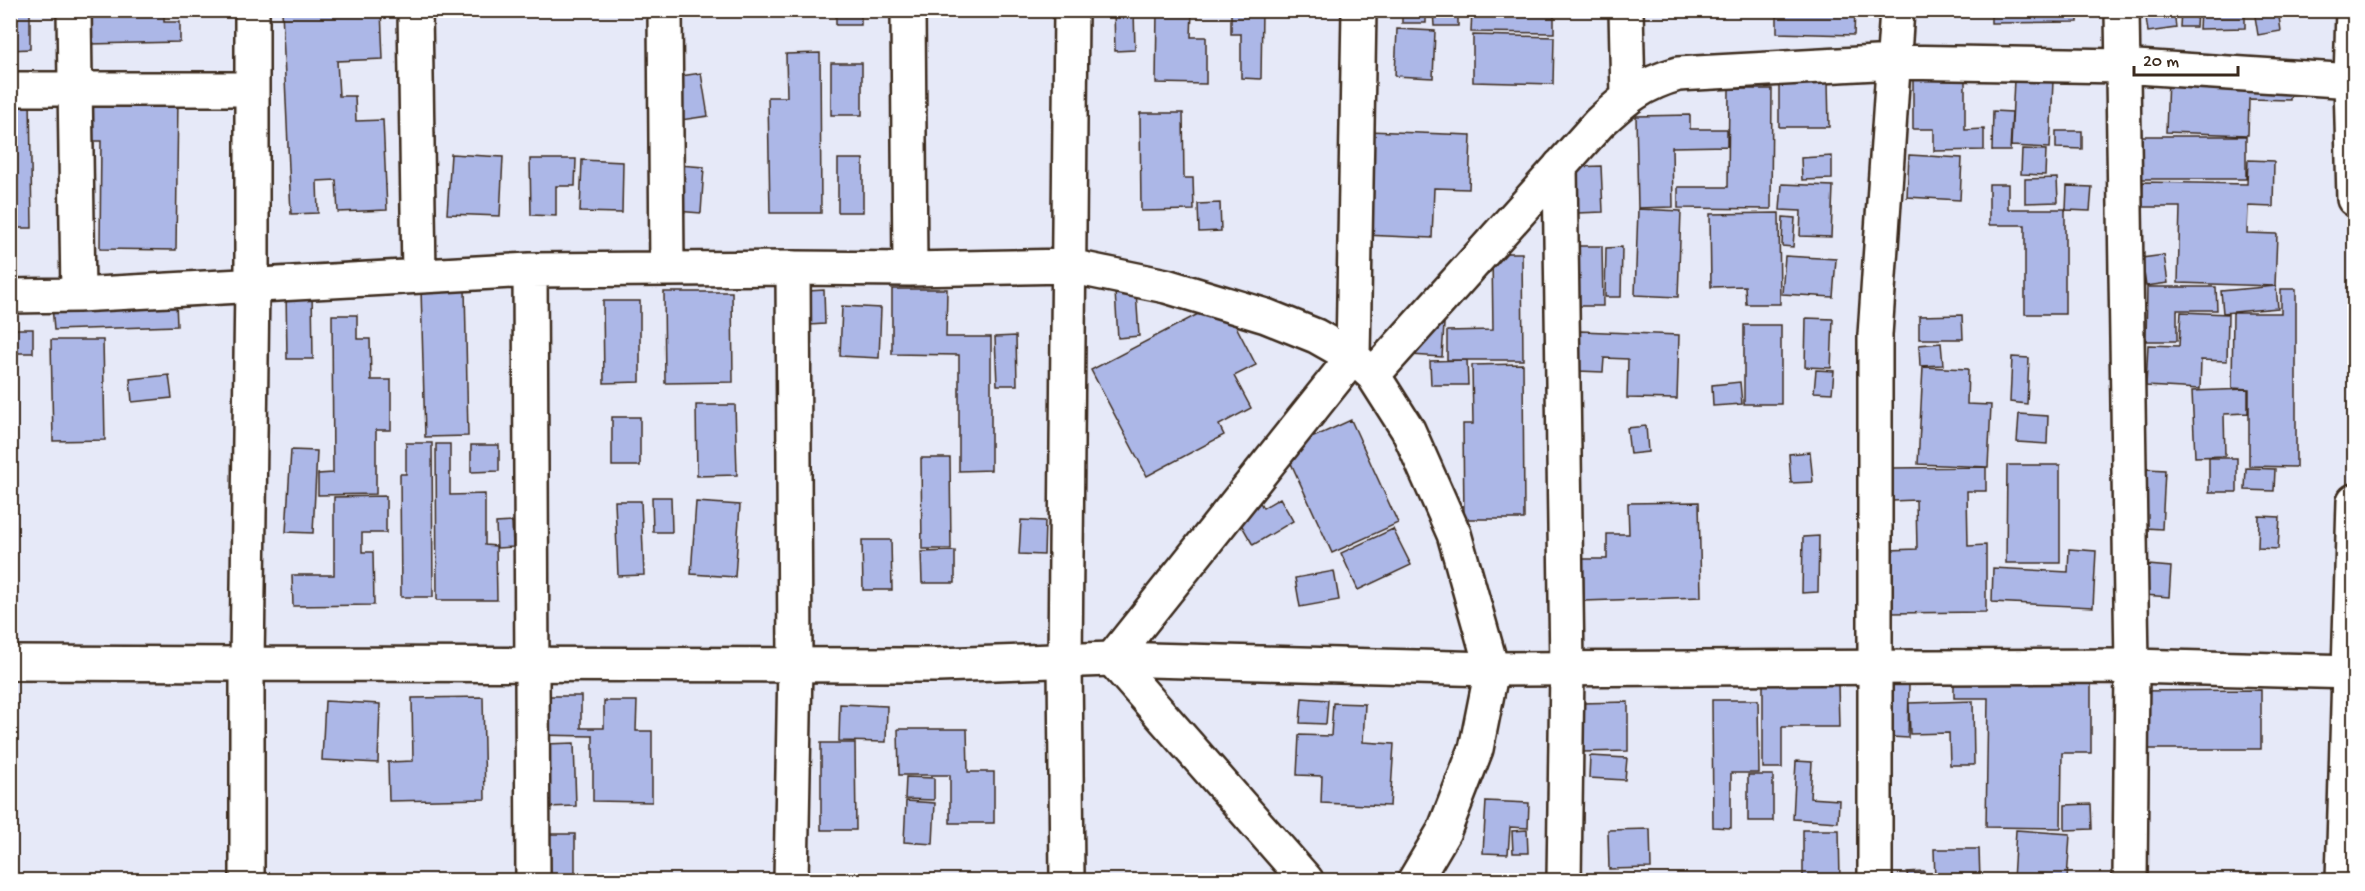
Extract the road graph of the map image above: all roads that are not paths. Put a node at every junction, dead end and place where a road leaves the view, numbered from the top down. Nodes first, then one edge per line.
1 (74, 10) edge
2 (252, 10) edge
3 (415, 10) edge
4 (665, 10) edge
5 (908, 10) edge
6 (1071, 10) edge
7 (1359, 10) edge
8 (1626, 10) edge
9 (1897, 10) edge
10 (2122, 10) edge
11 (2353, 10) edge
12 (1894, 62) junction
13 (2121, 66) junction
14 (2353, 81) edge
15 (10, 89) edge
16 (251, 89) junction
17 (74, 90) junction
18 (1628, 97) junction
19 (1560, 166) junction
20 (2355, 199) edge
21 (1069, 266) junction
22 (667, 268) junction
23 (793, 268) junction
24 (910, 269) junction
25 (530, 270) junction
26 (419, 276) junction
27 (252, 284) junction
28 (78, 295) junction
29 (10, 296) edge
30 (1363, 366) junction
31 (2355, 501) edge
32 (1112, 659) junction
33 (1065, 662) junction
34 (10, 663) edge
35 (247, 664) junction
36 (531, 664) junction
37 (795, 664) junction
38 (2132, 666) junction
39 (1875, 668) junction
40 (1491, 669) junction
41 (1567, 669) junction
42 (2352, 672) edge
43 (247, 880) edge
44 (533, 880) edge
45 (791, 880) edge
46 (1067, 880) edge
47 (1306, 880) edge
48 (1415, 880) edge
49 (1564, 880) edge
50 (1875, 880) edge
51 (2130, 880) edge
52 (2343, 880) edge

1 - 17 street
2 - 16 street
3 - 26 street
4 - 22 street
5 - 24 street
6 - 21 street
7 - 30 street
8 - 18 street
9 - 12 street
10 - 13 street
11 - 14 street
12 - 13 street
12 - 18 street
12 - 39 street
13 - 14 street
13 - 38 street
14 - 20 street
15 - 17 street
16 - 17 street
16 - 27 street
17 - 28 street
18 - 19 street
19 - 30 street
19 - 41 street
21 - 24 street
21 - 30 street
21 - 33 street
22 - 23 street
22 - 25 street
23 - 24 street
23 - 37 street
25 - 26 street
25 - 36 street
26 - 27 street
27 - 28 street
27 - 35 street
28 - 29 street
30 - 32 street
30 - 40 street
31 - 42 street
32 - 33 street
32 - 40 street
32 - 47 street
33 - 37 street
33 - 46 street
34 - 35 street
35 - 36 street
35 - 43 street
36 - 37 street
36 - 44 street
37 - 45 street
38 - 39 street
38 - 42 street
38 - 51 street
39 - 41 street
39 - 50 street
40 - 41 street
40 - 48 street
41 - 49 street
42 - 52 street

